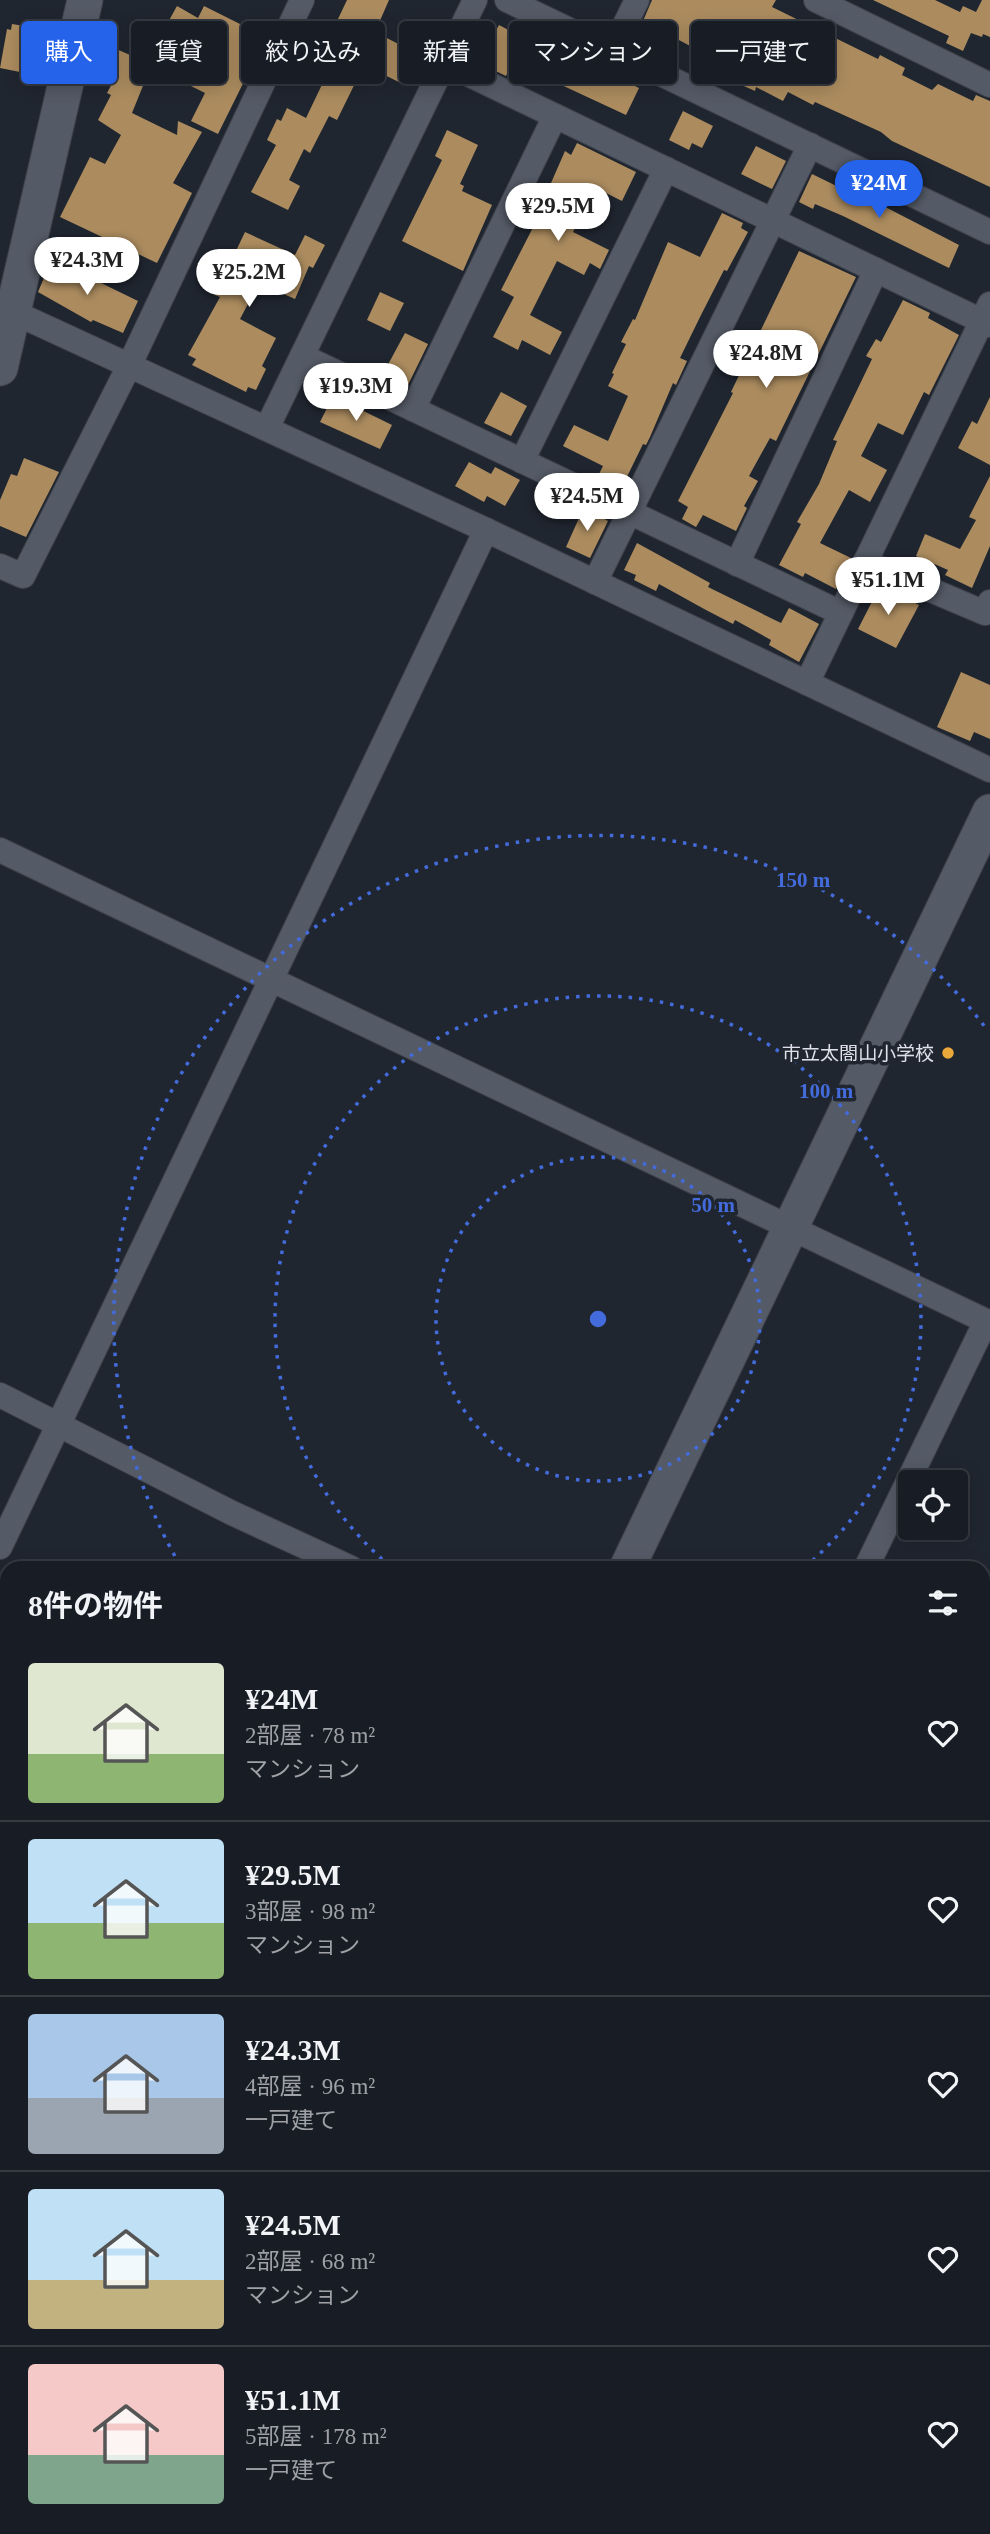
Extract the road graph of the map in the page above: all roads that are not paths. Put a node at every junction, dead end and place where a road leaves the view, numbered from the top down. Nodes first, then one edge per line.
1 (85, 0) edge
2 (302, 0) edge
3 (475, 0) edge
4 (507, 0) edge
5 (637, 0) edge
6 (816, 0) edge
7 (465, 21) edge
8 (550, 21) edge
9 (627, 21) edge
10 (677, 82) edge
11 (435, 84) edge
12 (489, 84) edge
13 (990, 85) edge
14 (555, 116) junction
15 (810, 145) junction
16 (666, 169) junction
17 (773, 221) junction
18 (990, 232) edge
19 (876, 270) junction
20 (7, 308) edge
21 (987, 317) edge
22 (302, 356) junction
23 (130, 364) junction
24 (0, 368) edge
25 (413, 409) junction
26 (267, 428) junction
27 (522, 461) junction
28 (630, 512) junction
29 (486, 530) junction
30 (865, 562) junction
31 (737, 564) junction
32 (0, 566) edge
33 (595, 582) junction
34 (990, 602) edge
35 (841, 613) junction
36 (807, 683) junction
37 (990, 770) edge
38 (990, 812) edge
39 (0, 850) edge
40 (271, 980) junction
41 (788, 1228) junction
42 (988, 1322) edge
43 (0, 1395) edge
44 (60, 1424) junction
45 (0, 1547) edge
46 (336, 1561) edge
47 (630, 1561) edge
48 (869, 1561) edge

1 - 20 street
2 - 23 street
3 - 7 street
4 - 8 street
5 - 9 street
6 - 13 street
10 - 15 street
11 - 22 street
12 - 14 street
14 - 16 street
14 - 25 street
15 - 17 street
15 - 18 street
16 - 17 street
16 - 27 street
17 - 19 street
17 - 28 street
19 - 21 street
19 - 31 street
20 - 23 street
20 - 24 street
21 - 30 street
22 - 25 street
22 - 26 street
23 - 26 street
23 - 32 street
25 - 27 street
26 - 29 street
27 - 28 street
28 - 31 street
28 - 33 street
29 - 33 street
29 - 40 street
30 - 34 street
30 - 35 street
31 - 35 street
33 - 36 street
35 - 36 street
36 - 37 street
38 - 41 street
39 - 40 street
40 - 41 street
40 - 44 street
41 - 42 street
41 - 47 street
42 - 48 street
43 - 44 street
44 - 45 street
44 - 46 street

